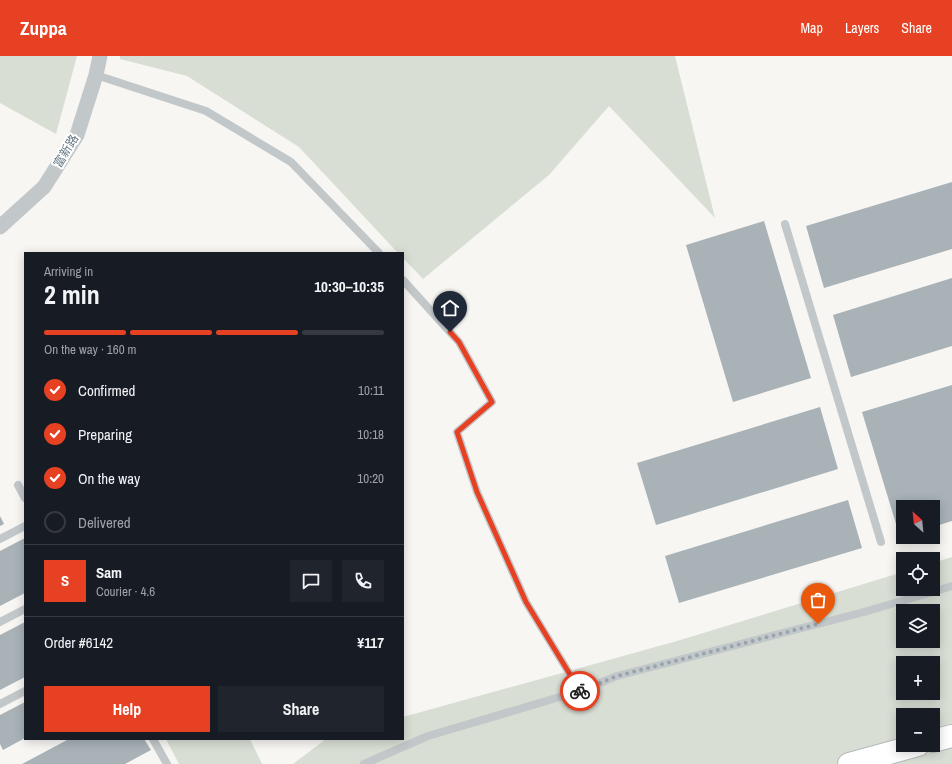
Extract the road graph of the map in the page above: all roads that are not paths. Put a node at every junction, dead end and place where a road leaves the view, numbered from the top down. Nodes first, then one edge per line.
1 (100, 56) edge
2 (96, 76) junction
3 (785, 224) dead end
4 (0, 227) edge
5 (378, 252) edge
6 (404, 281) edge
7 (18, 485) dead end
8 (24, 496) edge
9 (24, 527) edge
10 (0, 539) edge
11 (881, 542) dead end
12 (952, 586) edge
13 (24, 609) edge
14 (0, 622) edge
15 (24, 691) edge
16 (580, 691) junction
17 (0, 704) edge
18 (952, 736) edge
19 (940, 739) edge
20 (155, 740) edge
21 (896, 751) edge
22 (167, 764) edge
23 (364, 764) edge
24 (850, 764) edge

1 - 2 street, 富新路
2 - 4 street, 富新路
2 - 5 lane
3 - 11 lane
6 - 16 lane
7 - 8 lane
9 - 10 lane
12 - 16 lane
13 - 14 lane
15 - 17 lane
16 - 23 lane
18 - 19 highway
20 - 22 lane
21 - 24 highway

